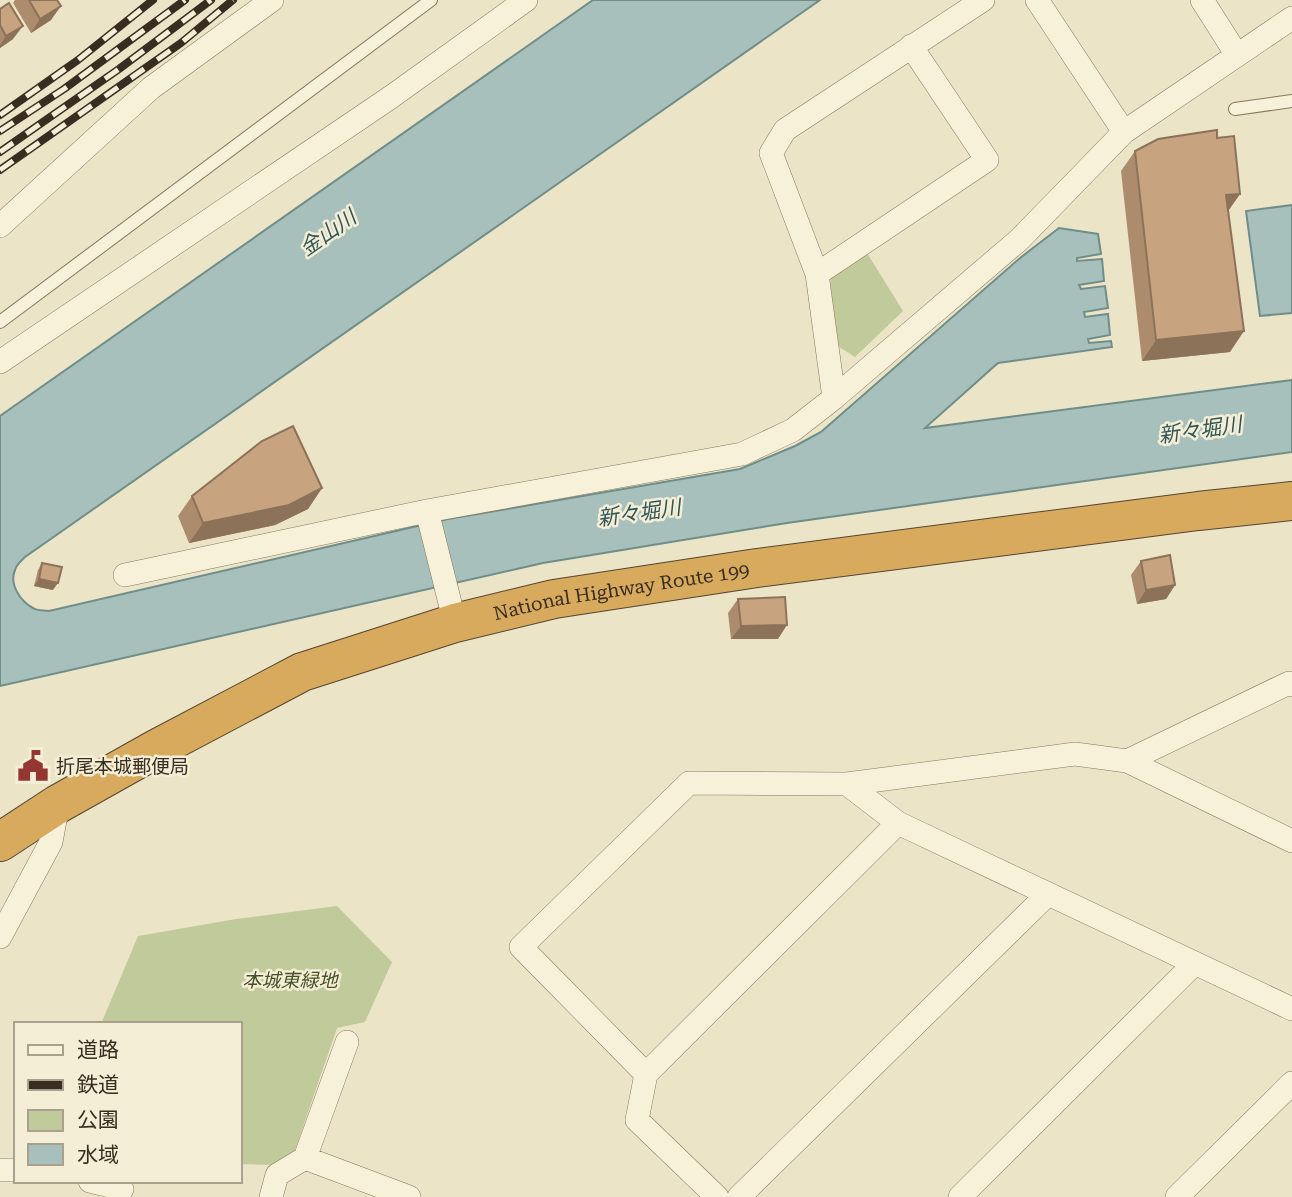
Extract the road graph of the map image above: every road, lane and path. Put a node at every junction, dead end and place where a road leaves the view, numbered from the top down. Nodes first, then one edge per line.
1 (272, 0) edge
2 (431, 0) edge
3 (526, 0) edge
4 (983, 0) edge
5 (1037, 0) edge
6 (1202, 0) edge
7 (1292, 18) edge
8 (911, 46) junction
9 (1237, 55) junction
10 (1292, 100) edge
11 (1235, 108) dead end
12 (1124, 132) junction
13 (0, 226) edge
14 (817, 274) junction
15 (0, 322) edge
16 (0, 362) edge
17 (834, 398) junction
18 (1292, 501) edge
19 (427, 511) junction
20 (125, 575) dead end
21 (450, 607) junction
22 (1292, 685) edge
23 (1127, 761) junction
24 (846, 784) junction
25 (58, 804) junction
26 (898, 823) junction
27 (1292, 841) edge
28 (0, 842) edge
29 (1048, 894) junction
30 (0, 937) edge
31 (1195, 963) junction
32 (1292, 1009) edge
33 (347, 1042) dead end
34 (646, 1074) junction
35 (1292, 1083) edge
36 (304, 1158) junction
37 (98, 1183) edge
38 (122, 1189) dead end
39 (271, 1197) edge
40 (409, 1197) edge
41 (717, 1197) edge
42 (739, 1197) edge
43 (960, 1197) edge
44 (1177, 1197) edge

1 - 13 street
2 - 15 lane
3 - 16 street
4 - 8 street
5 - 12 street
6 - 9 street
7 - 9 street
8 - 14 street
8 - 14 street
9 - 12 street
10 - 11 lane
12 - 17 street
14 - 17 street
17 - 19 street
18 - 21 highway, National Highway Route 199
19 - 20 street
19 - 21 street
21 - 25 highway, National Highway Route 199
22 - 23 street
23 - 24 street
23 - 27 street
24 - 26 street
24 - 34 street
25 - 28 highway, National Highway Route 199
25 - 30 street
26 - 29 street
26 - 34 street
29 - 31 street
29 - 42 street
31 - 32 street
31 - 43 street
33 - 36 street
34 - 41 street
35 - 44 street
36 - 39 street
36 - 40 street
37 - 38 street

